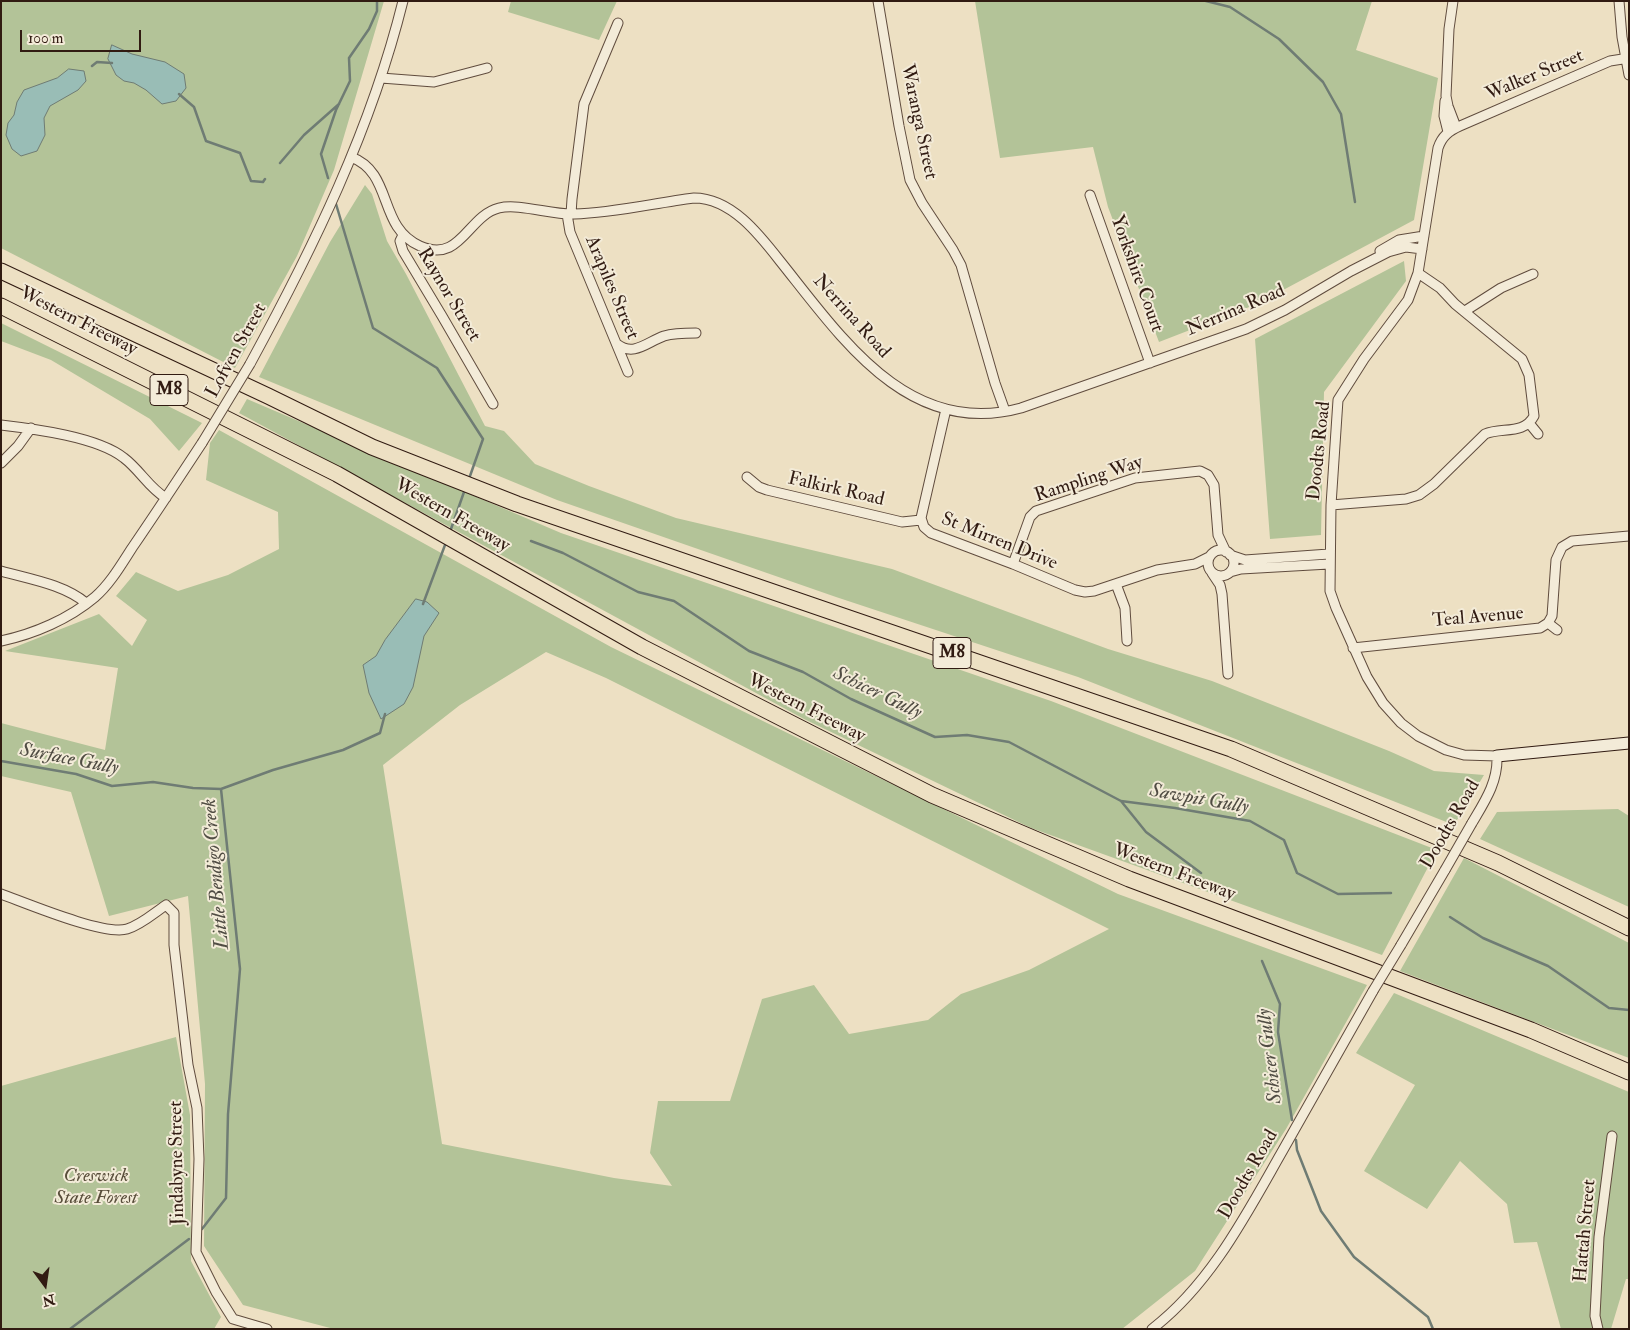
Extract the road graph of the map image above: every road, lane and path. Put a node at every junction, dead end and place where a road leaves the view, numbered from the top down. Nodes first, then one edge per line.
1 (403, 1) edge
2 (878, 1) edge
3 (1453, 1) edge
4 (1619, 1) edge
5 (618, 23) dead end
6 (1628, 58) edge
7 (487, 68) dead end
8 (1629, 74) edge
9 (382, 78) junction
10 (1452, 130) junction
11 (351, 156) junction
12 (1090, 195) dead end
13 (569, 214) junction
14 (403, 234) junction
15 (1424, 236) junction
16 (1422, 249) junction
17 (1, 271) edge
18 (1350, 271) junction
19 (1418, 273) junction
20 (1533, 274) dead end
21 (1, 306) edge
22 (1465, 311) junction
23 (696, 333) dead end
24 (617, 344) junction
25 (1150, 363) junction
26 (628, 372) dead end
27 (492, 404) dead end
28 (946, 409) junction
29 (1002, 412) junction
30 (1529, 424) junction
31 (1, 425) edge
32 (30, 428) junction
33 (1538, 434) dead end
34 (1, 463) edge
35 (747, 477) dead end
36 (166, 498) junction
37 (1331, 505) junction
38 (921, 520) junction
39 (1217, 528) junction
40 (1629, 536) edge
41 (1228, 553) junction
42 (1329, 554) junction
43 (1210, 556) junction
44 (1014, 564) junction
45 (1329, 564) junction
46 (1180, 566) junction
47 (1, 571) edge
48 (1211, 572) junction
49 (1229, 573) junction
50 (1116, 584) junction
51 (1222, 594) junction
52 (86, 603) junction
53 (1548, 622) junction
54 (1556, 630) dead end
55 (1, 641) edge
56 (1127, 642) dead end
57 (1353, 648) junction
58 (1228, 674) dead end
59 (1629, 743) edge
60 (1498, 756) junction
61 (1, 894) edge
62 (1629, 928) edge
63 (1629, 1072) edge
64 (1612, 1136) dead end
65 (267, 1329) edge
66 (1152, 1329) edge
67 (1598, 1329) edge

1 - 9 street, Lofven Street
2 - 29 street, Waranga Street
3 - 10 street
4 - 6 street
5 - 13 street, Arapiles Street
6 - 8 street
6 - 10 street, Walker Street
7 - 9 street
9 - 11 street, Lofven Street
10 - 15 street, Doodts Road
11 - 14 street, Raynor Street
11 - 36 street, Lofven Street, bridge
12 - 25 street, Yorkshire Court
13 - 14 street, Nerrina Road
13 - 24 street, Arapiles Street
13 - 28 street, Nerrina Road
14 - 27 street, Raynor Street
15 - 16 street, Doodts Road
15 - 18 street, Nerrina Road
16 - 18 street, Nerrina Road
16 - 19 street, Doodts Road
17 - 62 highway, Western Freeway / M8
18 - 25 street, Nerrina Road
19 - 22 street
19 - 37 street, Doodts Road
20 - 22 street
21 - 63 highway, Western Freeway / M8
22 - 30 street
23 - 24 street
24 - 26 street, Arapiles Street
25 - 29 street, Nerrina Road
28 - 29 street, Nerrina Road
28 - 38 street, St Mirren Drive
30 - 33 street
30 - 37 street
31 - 32 street
32 - 34 street
32 - 36 street
35 - 38 street, Falkirk Road
36 - 52 street, Lofven Street
37 - 42 street, Doodts Road
38 - 44 street, St Mirren Drive
39 - 41 street
39 - 43 street
39 - 44 street, Rampling Way
40 - 53 street, Teal Avenue
41 - 42 street
41 - 43 street
41 - 49 street
42 - 45 street, Doodts Road
43 - 46 street, St Mirren Drive
43 - 48 street
44 - 50 street, St Mirren Drive
45 - 49 street
45 - 57 street, Doodts Road
46 - 48 street, St Mirren Drive
46 - 50 street, St Mirren Drive
47 - 52 street
48 - 49 street
48 - 51 street
49 - 51 street
50 - 56 street
51 - 58 street
52 - 55 street, Lofven Street
53 - 54 street
53 - 57 street, Teal Avenue
57 - 60 street, Doodts Road
59 - 60 street
60 - 66 street, Doodts Road, bridge
61 - 65 street, Jindabyne Street
64 - 67 street, Hattah Street

